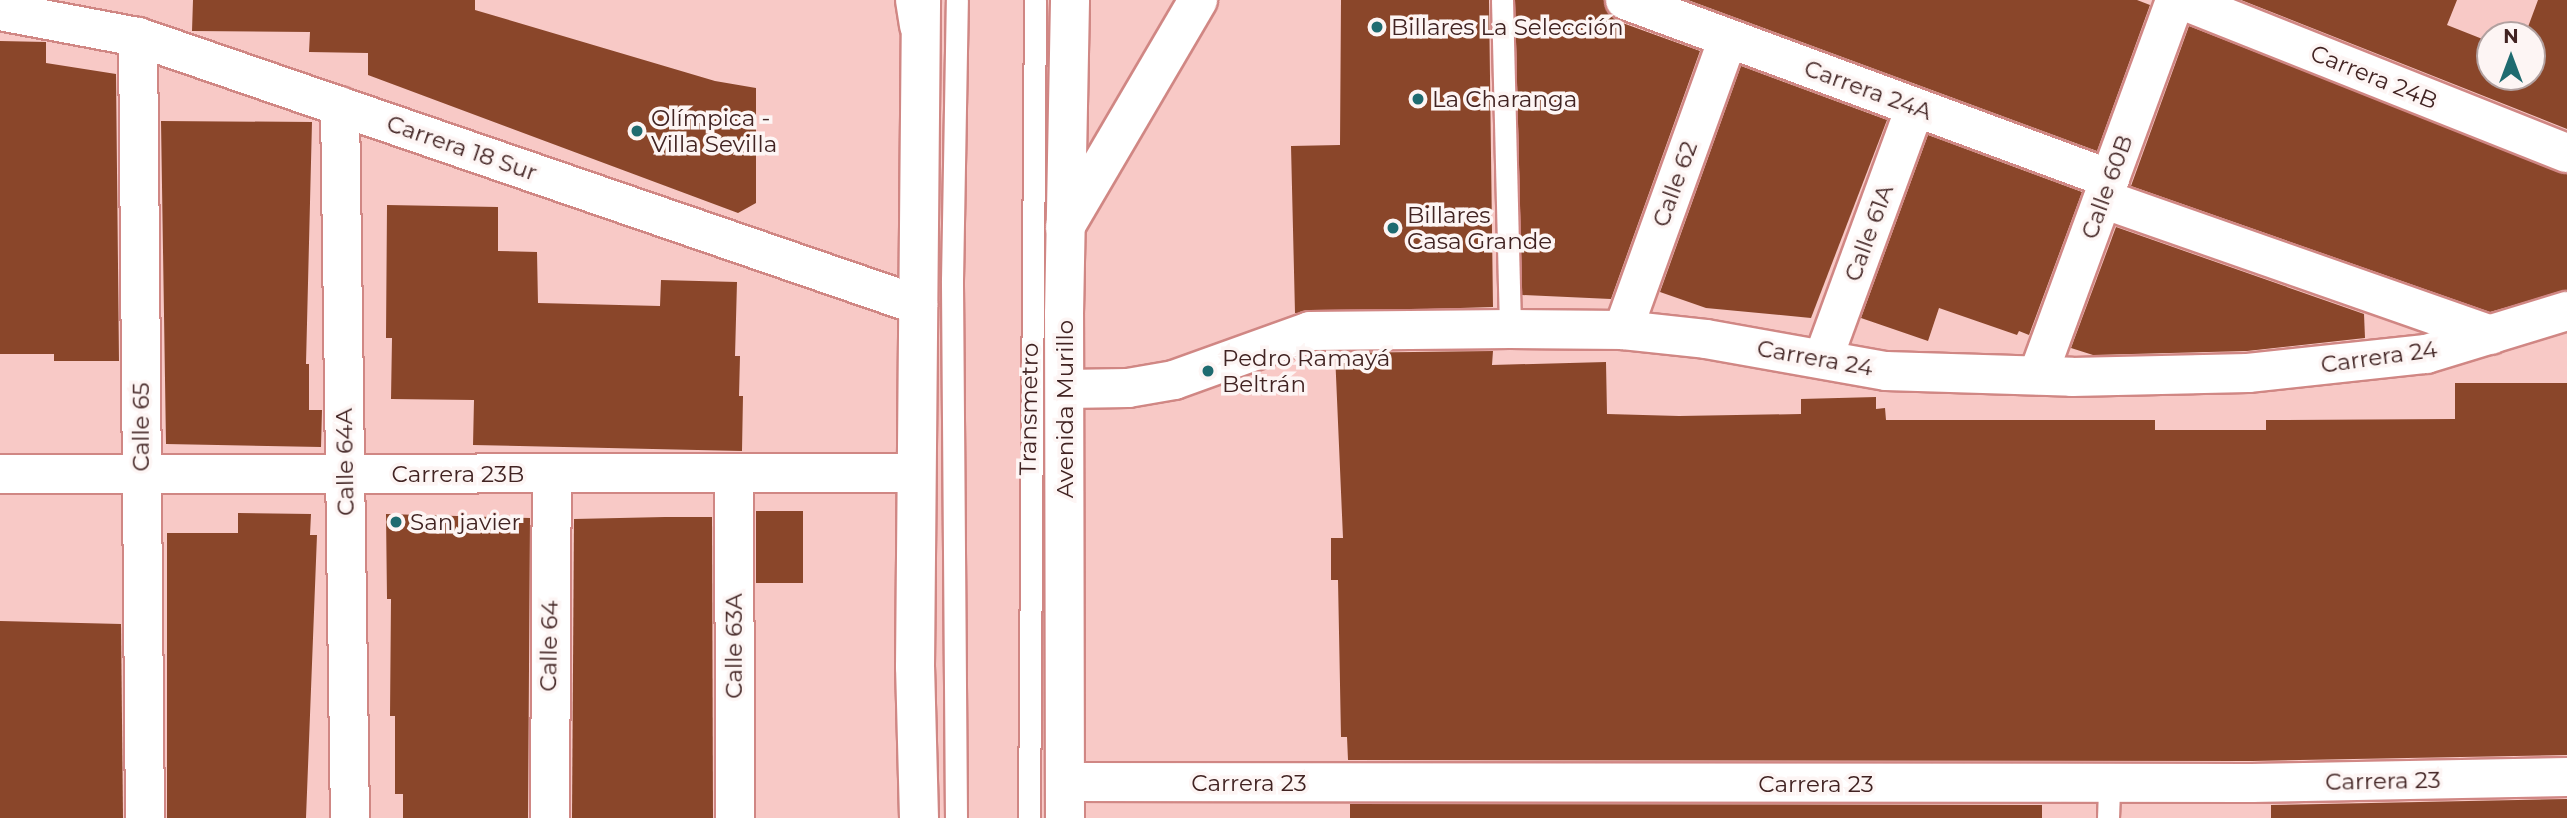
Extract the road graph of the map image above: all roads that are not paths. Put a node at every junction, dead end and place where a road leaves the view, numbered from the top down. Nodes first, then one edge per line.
1 (957, 0) edge
2 (1035, 0) edge
3 (1070, 0) edge
4 (1198, 0) edge
5 (1502, 0) edge
6 (1625, 0) edge
7 (2175, 0) edge
8 (2182, 0) edge
9 (918, 9) edge
10 (0, 11) edge
11 (138, 37) junction
12 (1728, 38) junction
13 (340, 106) junction
14 (1915, 107) junction
15 (2567, 153) edge
16 (2106, 189) junction
17 (1065, 227) junction
18 (919, 305) junction
19 (2567, 311) edge
20 (1510, 329) junction
21 (1623, 330) junction
22 (2491, 335) junction
23 (1823, 359) junction
24 (2038, 375) junction
25 (1066, 389) junction
26 (916, 473) junction
27 (0, 474) edge
28 (142, 474) junction
29 (345, 474) junction
30 (552, 474) junction
31 (733, 474) junction
32 (2567, 777) edge
33 (2109, 780) junction
34 (1065, 800) edge
35 (145, 818) edge
36 (350, 818) edge
37 (550, 818) edge
38 (735, 818) edge
39 (919, 818) edge
40 (956, 818) edge
41 (1029, 818) edge
42 (2108, 818) edge

1 - 40 lane
2 - 41 lane, Transmetro
3 - 17 main road, Avenida Murillo
4 - 17 main road
5 - 20 lane
6 - 12 main road, Carrera 24A
7 - 16 main road, Calle 60B
8 - 15 main road, Carrera 24B
9 - 18 main road
10 - 11 main road, Carrera 18 Sur
11 - 13 main road, Carrera 18 Sur
11 - 28 main road, Calle 65
12 - 14 main road, Carrera 24A
12 - 21 main road, Calle 62
13 - 18 main road, Carrera 18 Sur
13 - 29 main road, Calle 64A
14 - 16 main road, Carrera 24A
14 - 23 main road, Calle 61A
16 - 22 main road, Carrera 24A
16 - 24 main road, Calle 60B
17 - 25 main road, Avenida Murillo
18 - 26 main road
19 - 22 main road, Carrera 24
20 - 21 main road, Carrera 24
20 - 25 main road, Carrera 24
21 - 23 main road, Carrera 24
22 - 24 main road, Carrera 24
23 - 24 main road, Carrera 24
25 - 34 main road, Avenida Murillo
26 - 31 main road, Carrera 23B
26 - 39 main road
27 - 28 main road, Carrera 23B
28 - 29 main road, Carrera 23B
28 - 35 main road, Calle 65
29 - 30 main road, Carrera 23B
29 - 36 main road, Calle 64A
30 - 31 main road, Carrera 23B
30 - 37 main road, Calle 64
31 - 38 main road, Calle 63A
32 - 33 main road, Carrera 23
33 - 34 main road, Carrera 23
33 - 42 lane

